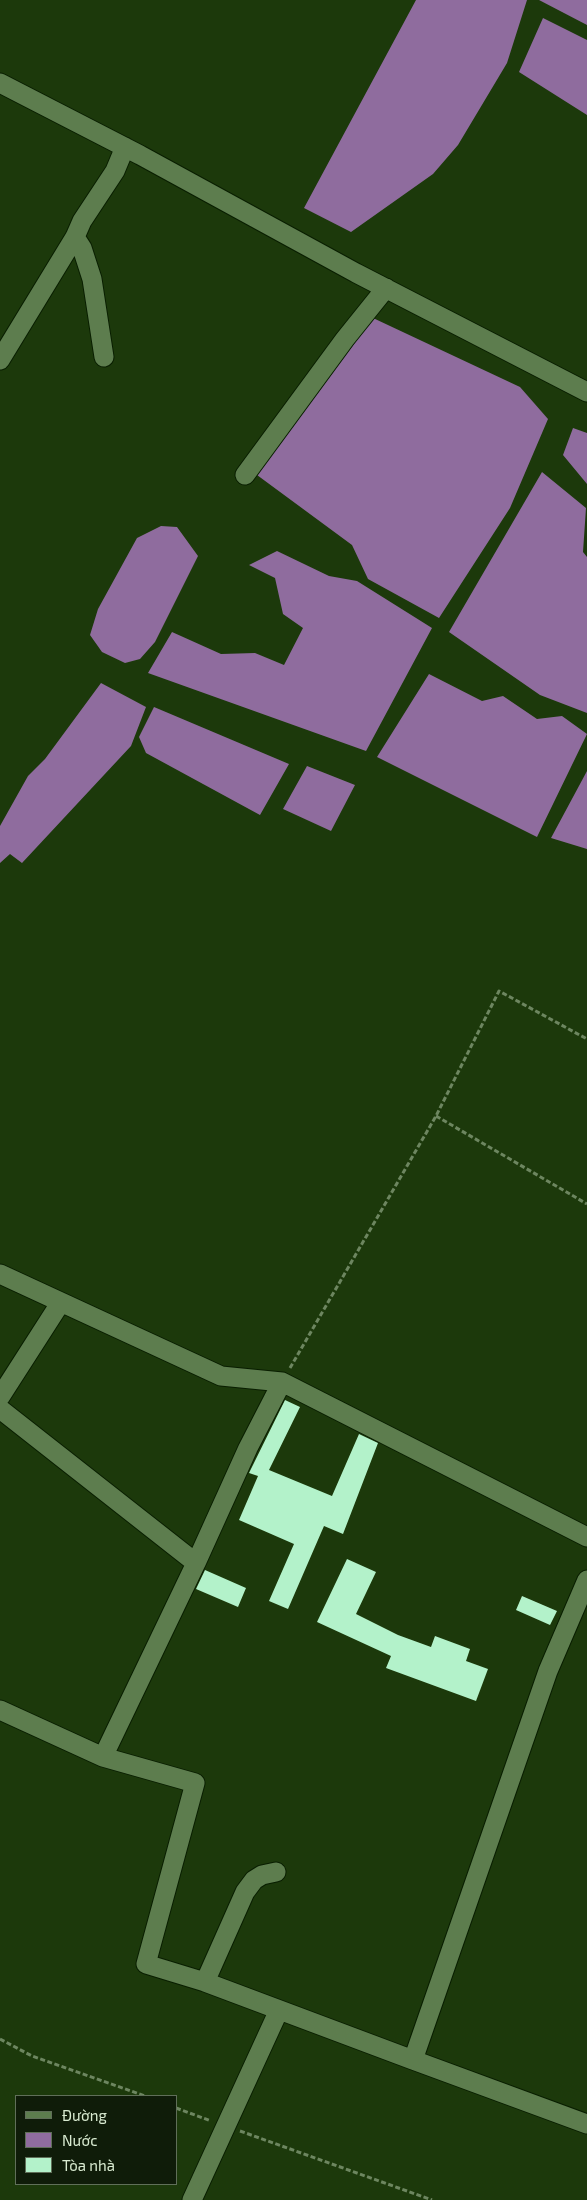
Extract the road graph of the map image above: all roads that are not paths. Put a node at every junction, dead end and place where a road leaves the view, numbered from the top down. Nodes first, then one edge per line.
1 (0, 83) edge
2 (125, 147) junction
3 (74, 237) junction
4 (386, 288) junction
5 (104, 357) dead end
6 (0, 360) edge
7 (587, 392) edge
8 (245, 475) dead end
9 (0, 1274) edge
10 (61, 1302) junction
11 (282, 1382) junction
12 (0, 1398) edge
13 (0, 1410) edge
14 (587, 1537) edge
15 (196, 1563) junction
16 (587, 1580) edge
17 (0, 1710) edge
18 (103, 1757) junction
19 (276, 1872) dead end
20 (205, 1982) junction
21 (279, 2010) junction
22 (413, 2060) junction
23 (587, 2124) edge
24 (192, 2200) edge

1 - 2 street
2 - 3 street
2 - 4 street
3 - 5 street
3 - 6 street
4 - 7 street
4 - 8 street
9 - 10 street
10 - 11 street
10 - 12 street
11 - 14 street
11 - 15 street
13 - 15 street
15 - 18 street
16 - 22 street
17 - 18 street
18 - 20 street
19 - 20 street
20 - 21 street
21 - 22 street
21 - 24 street
22 - 23 street

